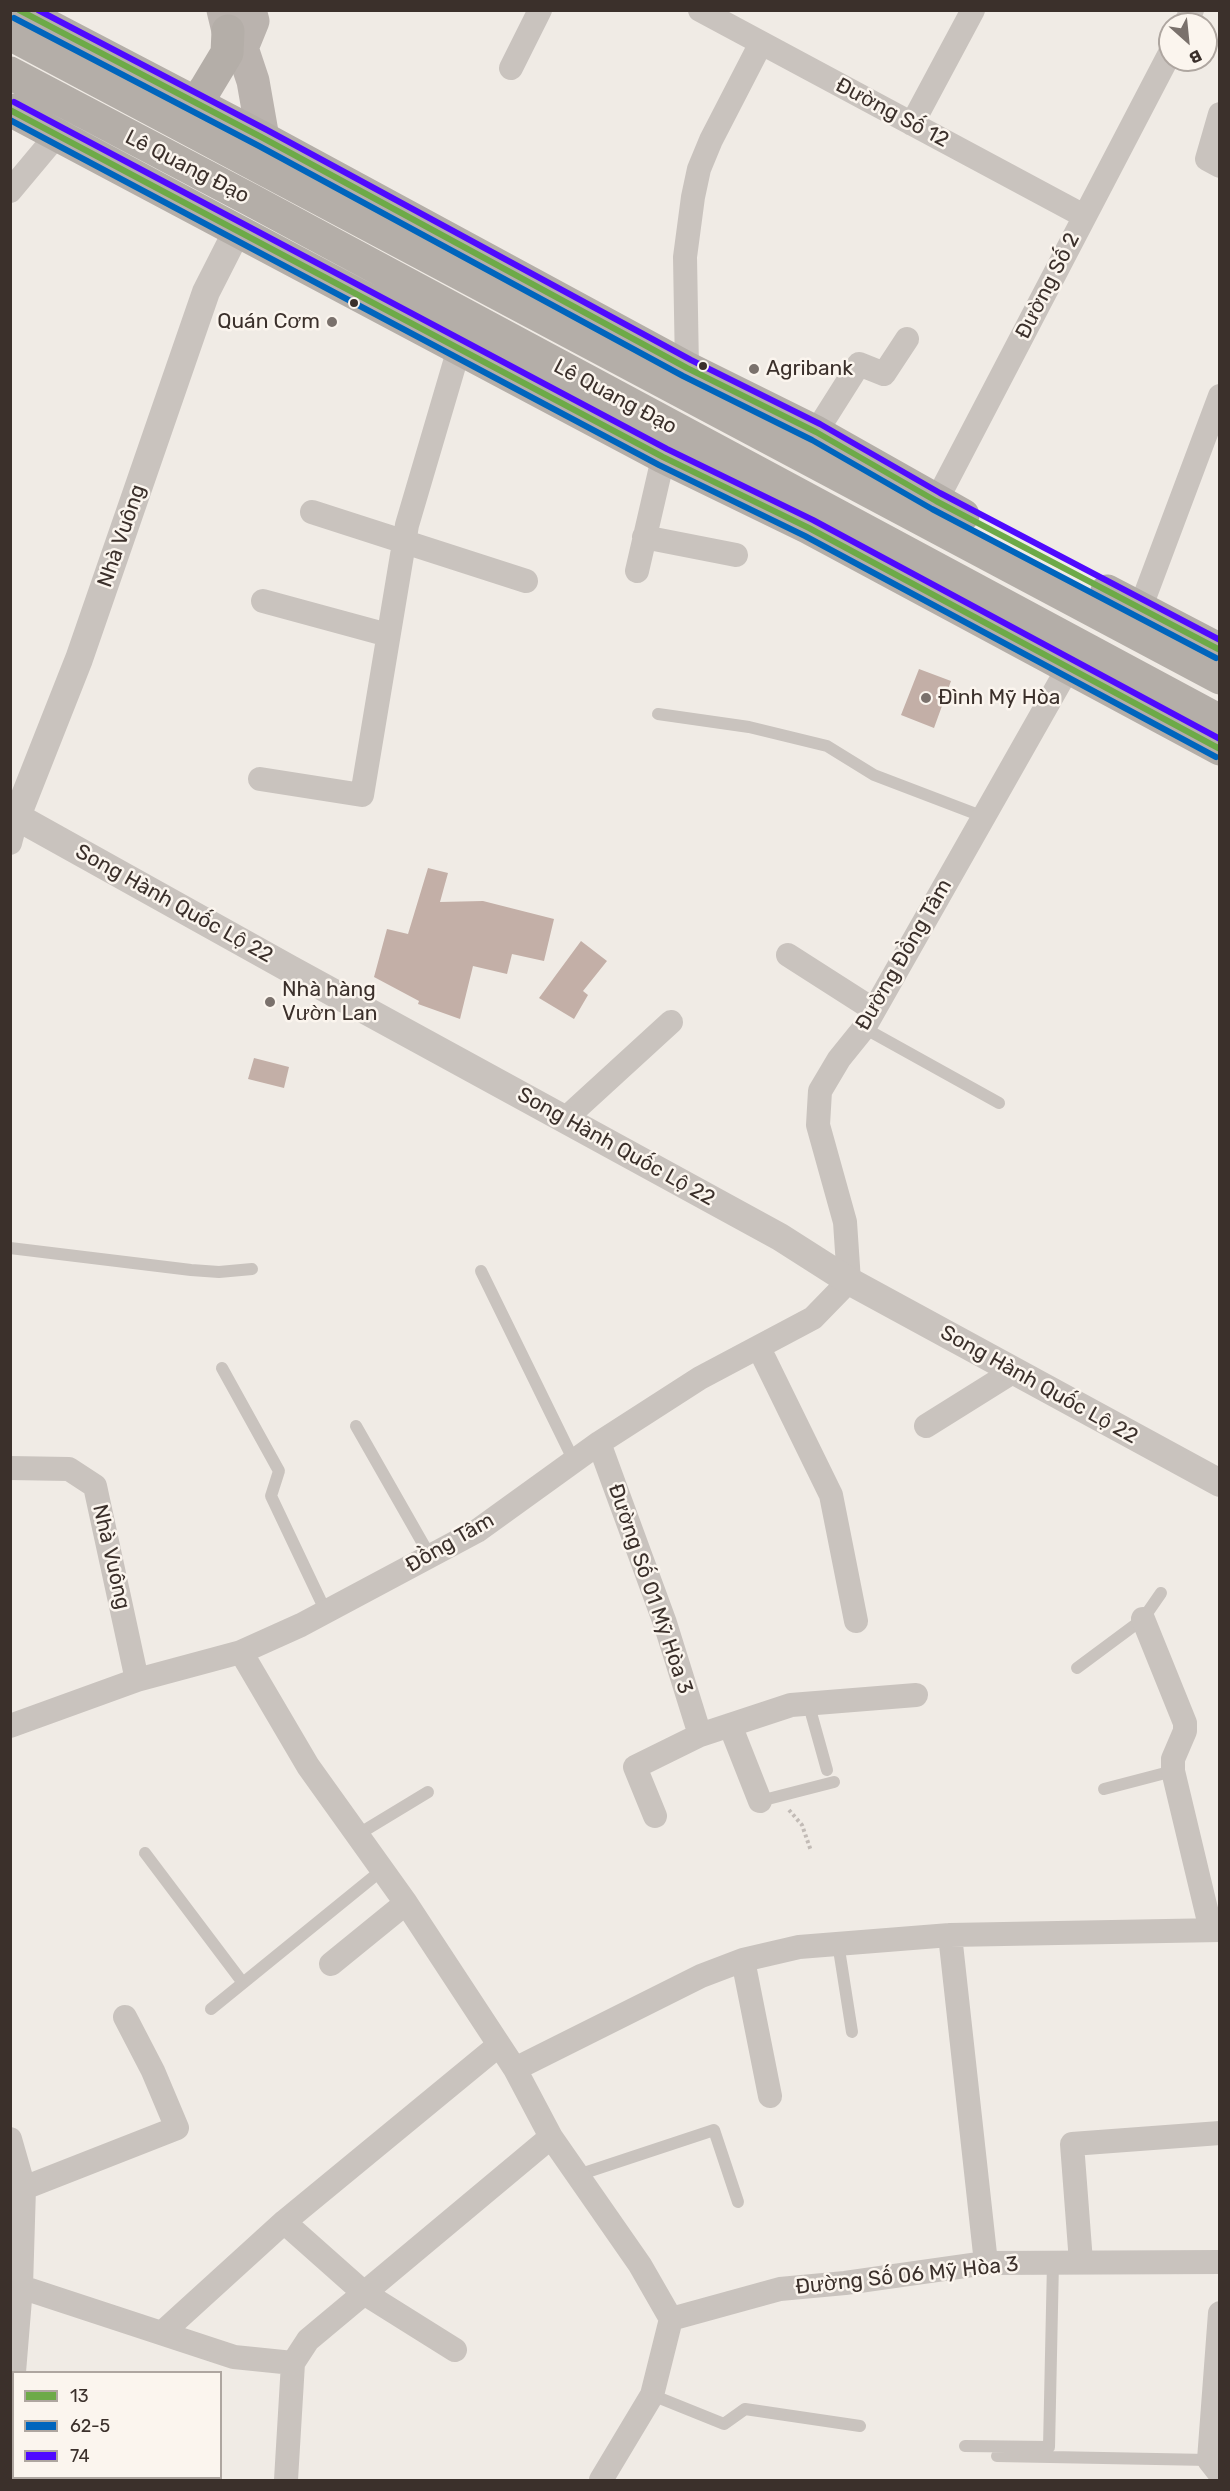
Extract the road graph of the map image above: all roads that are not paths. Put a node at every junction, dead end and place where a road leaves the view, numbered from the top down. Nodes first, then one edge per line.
1 (18, 10) edge
2 (540, 10) edge
3 (700, 10) edge
4 (973, 10) edge
5 (236, 25) edge
6 (10, 34) edge
7 (761, 43) junction
8 (511, 68) dead end
9 (1160, 72) edge
10 (10, 74) edge
11 (10, 110) edge
12 (181, 110) junction
13 (1220, 114) edge
14 (912, 124) junction
15 (56, 135) junction
16 (261, 152) junction
17 (1220, 166) edge
18 (10, 191) edge
19 (251, 200) junction
20 (1084, 216) junction
21 (238, 230) junction
22 (463, 333) junction
23 (907, 339) dead end
24 (687, 368) junction
25 (1220, 396) edge
26 (816, 432) junction
27 (667, 442) junction
28 (931, 511) junction
29 (312, 512) dead end
30 (644, 537) junction
31 (404, 540) junction
32 (736, 555) dead end
33 (637, 571) dead end
34 (526, 581) dead end
35 (263, 601) dead end
36 (1140, 609) junction
37 (388, 635) junction
38 (1220, 650) edge
39 (1074, 658) junction
40 (1220, 678) edge
41 (658, 714) dead end
42 (1220, 721) edge
43 (1220, 749) edge
44 (260, 779) dead end
45 (14, 814) edge
46 (984, 817) junction
47 (10, 843) edge
48 (788, 955) dead end
49 (869, 1019) junction
50 (671, 1022) dead end
51 (999, 1103) dead end
52 (565, 1119) junction
53 (10, 1248) edge
54 (252, 1269) dead end
55 (482, 1271) dead end
56 (849, 1281) junction
57 (759, 1348) junction
58 (222, 1368) dead end
59 (1014, 1371) junction
60 (356, 1426) dead end
61 (926, 1426) dead end
62 (599, 1443) junction
63 (574, 1461) junction
64 (10, 1468) edge
65 (1220, 1484) edge
66 (430, 1556) junction
67 (1161, 1593) dead end
68 (326, 1612) junction
69 (1143, 1619) junction
70 (856, 1621) dead end
71 (241, 1652) junction
72 (1077, 1668) dead end
73 (137, 1680) junction
74 (916, 1695) dead end
75 (808, 1702) junction
76 (730, 1725) junction
77 (10, 1726) edge
78 (700, 1735) junction
79 (827, 1770) dead end
80 (1173, 1771) junction
81 (834, 1782) dead end
82 (1104, 1789) dead end
83 (429, 1792) dead end
84 (760, 1802) joint
85 (654, 1816) dead end
86 (357, 1835) junction
87 (145, 1852) dead end
88 (382, 1870) junction
89 (406, 1903) junction
90 (1215, 1930) edge
91 (950, 1935) junction
92 (838, 1943) junction
93 (743, 1960) junction
94 (331, 1964) dead end
95 (243, 1983) junction
96 (211, 2009) dead end
97 (125, 2017) dead end
98 (852, 2032) dead end
99 (499, 2045) junction
100 (515, 2069) junction
101 (770, 2096) dead end
102 (1220, 2133) edge
103 (551, 2137) junction
104 (10, 2139) edge
105 (578, 2175) junction
106 (24, 2188) junction
107 (738, 2202) dead end
108 (284, 2222) junction
109 (1053, 2262) junction
110 (1081, 2262) junction
111 (1220, 2262) edge
112 (986, 2263) junction
113 (21, 2287) junction
114 (364, 2293) junction
115 (1220, 2313) edge
116 (672, 2319) junction
117 (162, 2333) junction
118 (455, 2350) dead end
119 (293, 2362) junction
120 (14, 2371) edge
121 (652, 2396) junction
122 (12, 2404) edge
123 (10, 2424) edge
124 (860, 2426) dead end
125 (965, 2446) dead end
126 (997, 2456) dead end
127 (1214, 2467) edge
128 (286, 2481) edge
129 (601, 2481) edge

1 - 12 highway, Lê Quang Đạo
2 - 8 street
3 - 7 street, Đường Số 12
4 - 14 street
5 - 12 highway
5 - 16 main road
6 - 12 highway, Lê Quang Đạo
7 - 14 street, Đường Số 12
7 - 24 street
9 - 20 street, Đường Số 2
10 - 19 highway, Lê Quang Đạo
11 - 15 highway, Lê Quang Đạo
12 - 16 highway, Lê Quang Đạo
13 - 17 street
14 - 20 street, Đường Số 12
15 - 18 street
15 - 21 highway, Lê Quang Đạo
16 - 19 main road
16 - 24 highway, Lê Quang Đạo
16 - 28 highway, Lê Quang Đạo
19 - 21 main road
19 - 22 highway, Lê Quang Đạo
20 - 28 street, Đường Số 2
21 - 22 highway, Lê Quang Đạo
21 - 45 street, Nhà Vuông
22 - 27 highway, Lê Quang Đạo
22 - 31 street
23 - 26 street
24 - 26 highway, Lê Quang Đạo
25 - 36 street
26 - 28 highway, Lê Quang Đạo
27 - 30 street
27 - 39 highway, Lê Quang Đạo
28 - 36 highway, Lê Quang Đạo
28 - 40 highway, Lê Quang Đạo
29 - 31 street
30 - 32 street
30 - 33 street
31 - 34 street
31 - 37 street
35 - 37 street
36 - 38 highway, Lê Quang Đạo
37 - 44 street
39 - 42 highway, Lê Quang Đạo
39 - 43 highway, Lê Quang Đạo
39 - 46 street, Đường Đồng Tâm
41 - 46 lane
45 - 47 street, Nhà Vuông
45 - 52 street, Song Hành Quốc Lộ 22
46 - 49 street, Đường Đồng Tâm
48 - 49 street
49 - 51 lane
49 - 56 street, Đường Đồng Tâm
50 - 52 street
52 - 56 street, Song Hành Quốc Lộ 22
53 - 54 lane
55 - 63 lane
56 - 57 street, Đồng Tâm
56 - 59 street, Song Hành Quốc Lộ 22
57 - 62 street, Đồng Tâm
57 - 70 street
58 - 68 lane
59 - 61 street
59 - 65 street, Song Hành Quốc Lộ 22
60 - 66 lane
62 - 63 street, Đồng Tâm
62 - 78 street, Đường Số 01 Mỹ Hòa 3
63 - 66 street, Đồng Tâm
64 - 73 street, Nhà Vuông
66 - 68 street, Đồng Tâm
67 - 69 lane
68 - 71 street, Đồng Tâm
69 - 72 lane
69 - 80 street
71 - 73 street, Đồng Tâm
71 - 86 street
73 - 77 street, Đồng Tâm
74 - 75 street
75 - 76 street
75 - 79 lane
76 - 78 street
76 - 84 street
78 - 85 street
80 - 82 lane
80 - 90 street
81 - 84 lane
83 - 86 lane
86 - 88 street
87 - 95 lane
88 - 89 street
88 - 95 lane
89 - 94 street
89 - 99 street
90 - 91 street
91 - 92 street
91 - 112 street
92 - 93 street
92 - 98 lane
93 - 100 street
93 - 101 street
95 - 96 lane
97 - 106 street
99 - 100 street
99 - 108 street
100 - 103 street
102 - 110 street
103 - 105 street
103 - 114 street
104 - 106 street
105 - 107 lane
105 - 116 street
106 - 113 street
108 - 114 street
108 - 117 street
109 - 110 street, Đường Số 06 Mỹ Hòa 3
109 - 112 street, Đường Số 06 Mỹ Hòa 3
109 - 125 lane
110 - 111 street, Đường Số 06 Mỹ Hòa 3
112 - 116 street, Đường Số 06 Mỹ Hòa 3
113 - 117 street
113 - 120 street
114 - 118 street
114 - 119 street
115 - 127 street
116 - 121 street
117 - 119 street
119 - 128 street
121 - 124 lane
121 - 129 street
122 - 123 street
126 - 127 lane

